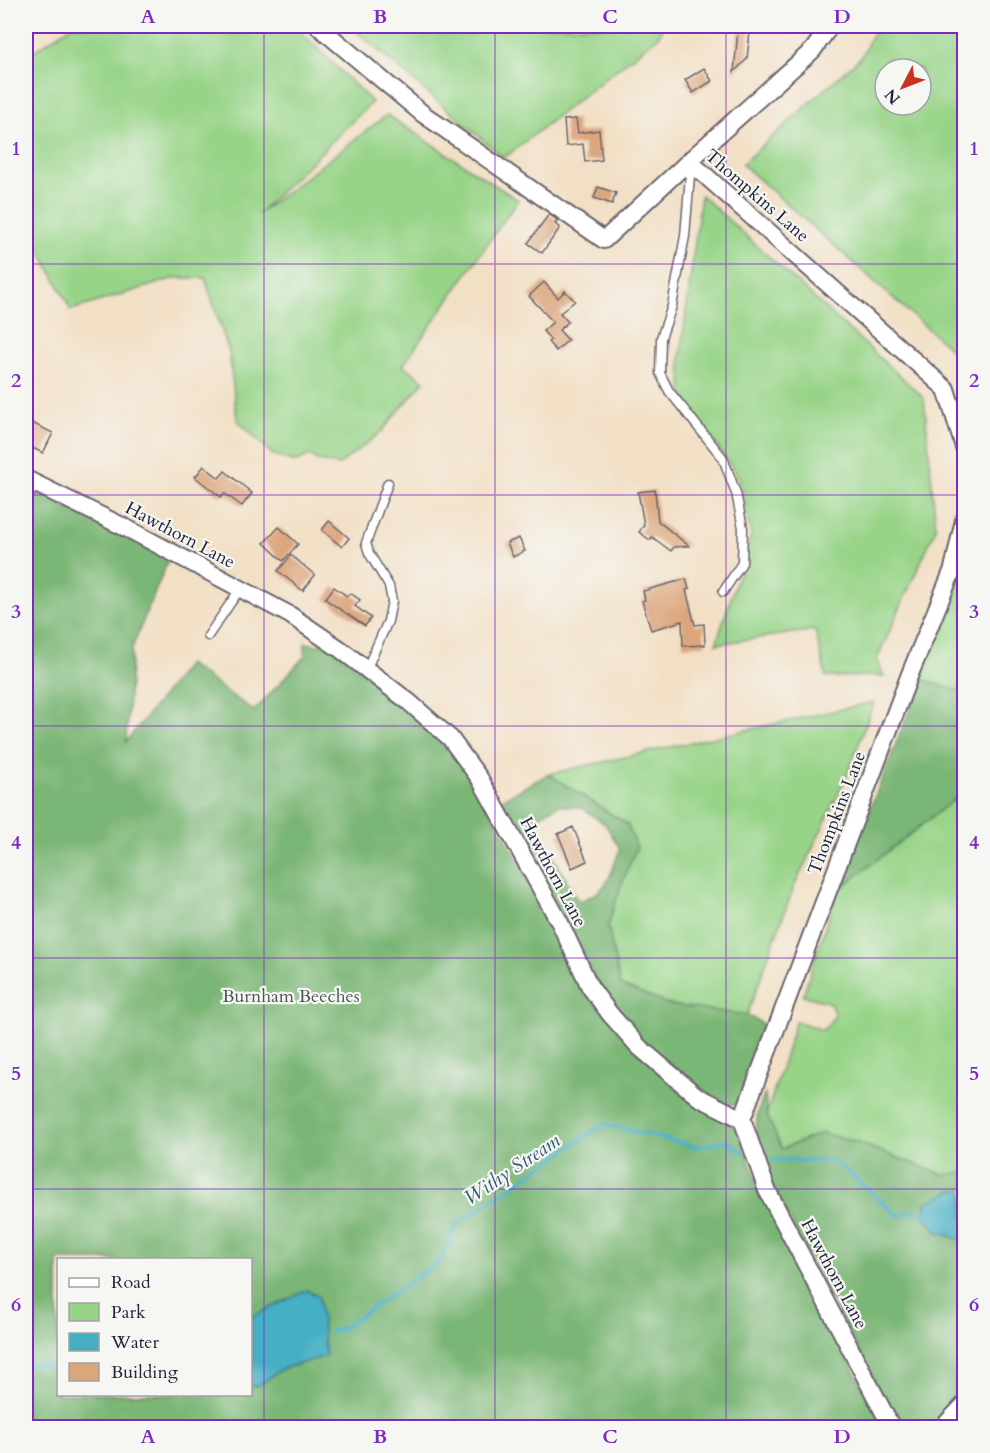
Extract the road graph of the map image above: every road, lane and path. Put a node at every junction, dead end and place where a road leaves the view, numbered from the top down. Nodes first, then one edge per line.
1 (318, 26) edge
2 (830, 26) edge
3 (690, 162) junction
4 (964, 447) edge
5 (388, 483) dead end
6 (29, 487) edge
7 (964, 520) edge
8 (240, 589) junction
9 (723, 592) dead end
10 (208, 636) dead end
11 (366, 670) junction
12 (742, 1119) junction
13 (964, 1405) edge
14 (892, 1428) edge
15 (942, 1428) edge

1 - 3 street, Thompkins Lane
2 - 3 street
3 - 4 street, Thompkins Lane
3 - 9 lane
5 - 11 lane
6 - 8 street, Hawthorn Lane
7 - 12 street, Thompkins Lane
8 - 10 lane
8 - 11 street, Hawthorn Lane
11 - 12 street, Hawthorn Lane
12 - 14 street, Hawthorn Lane
13 - 15 street

